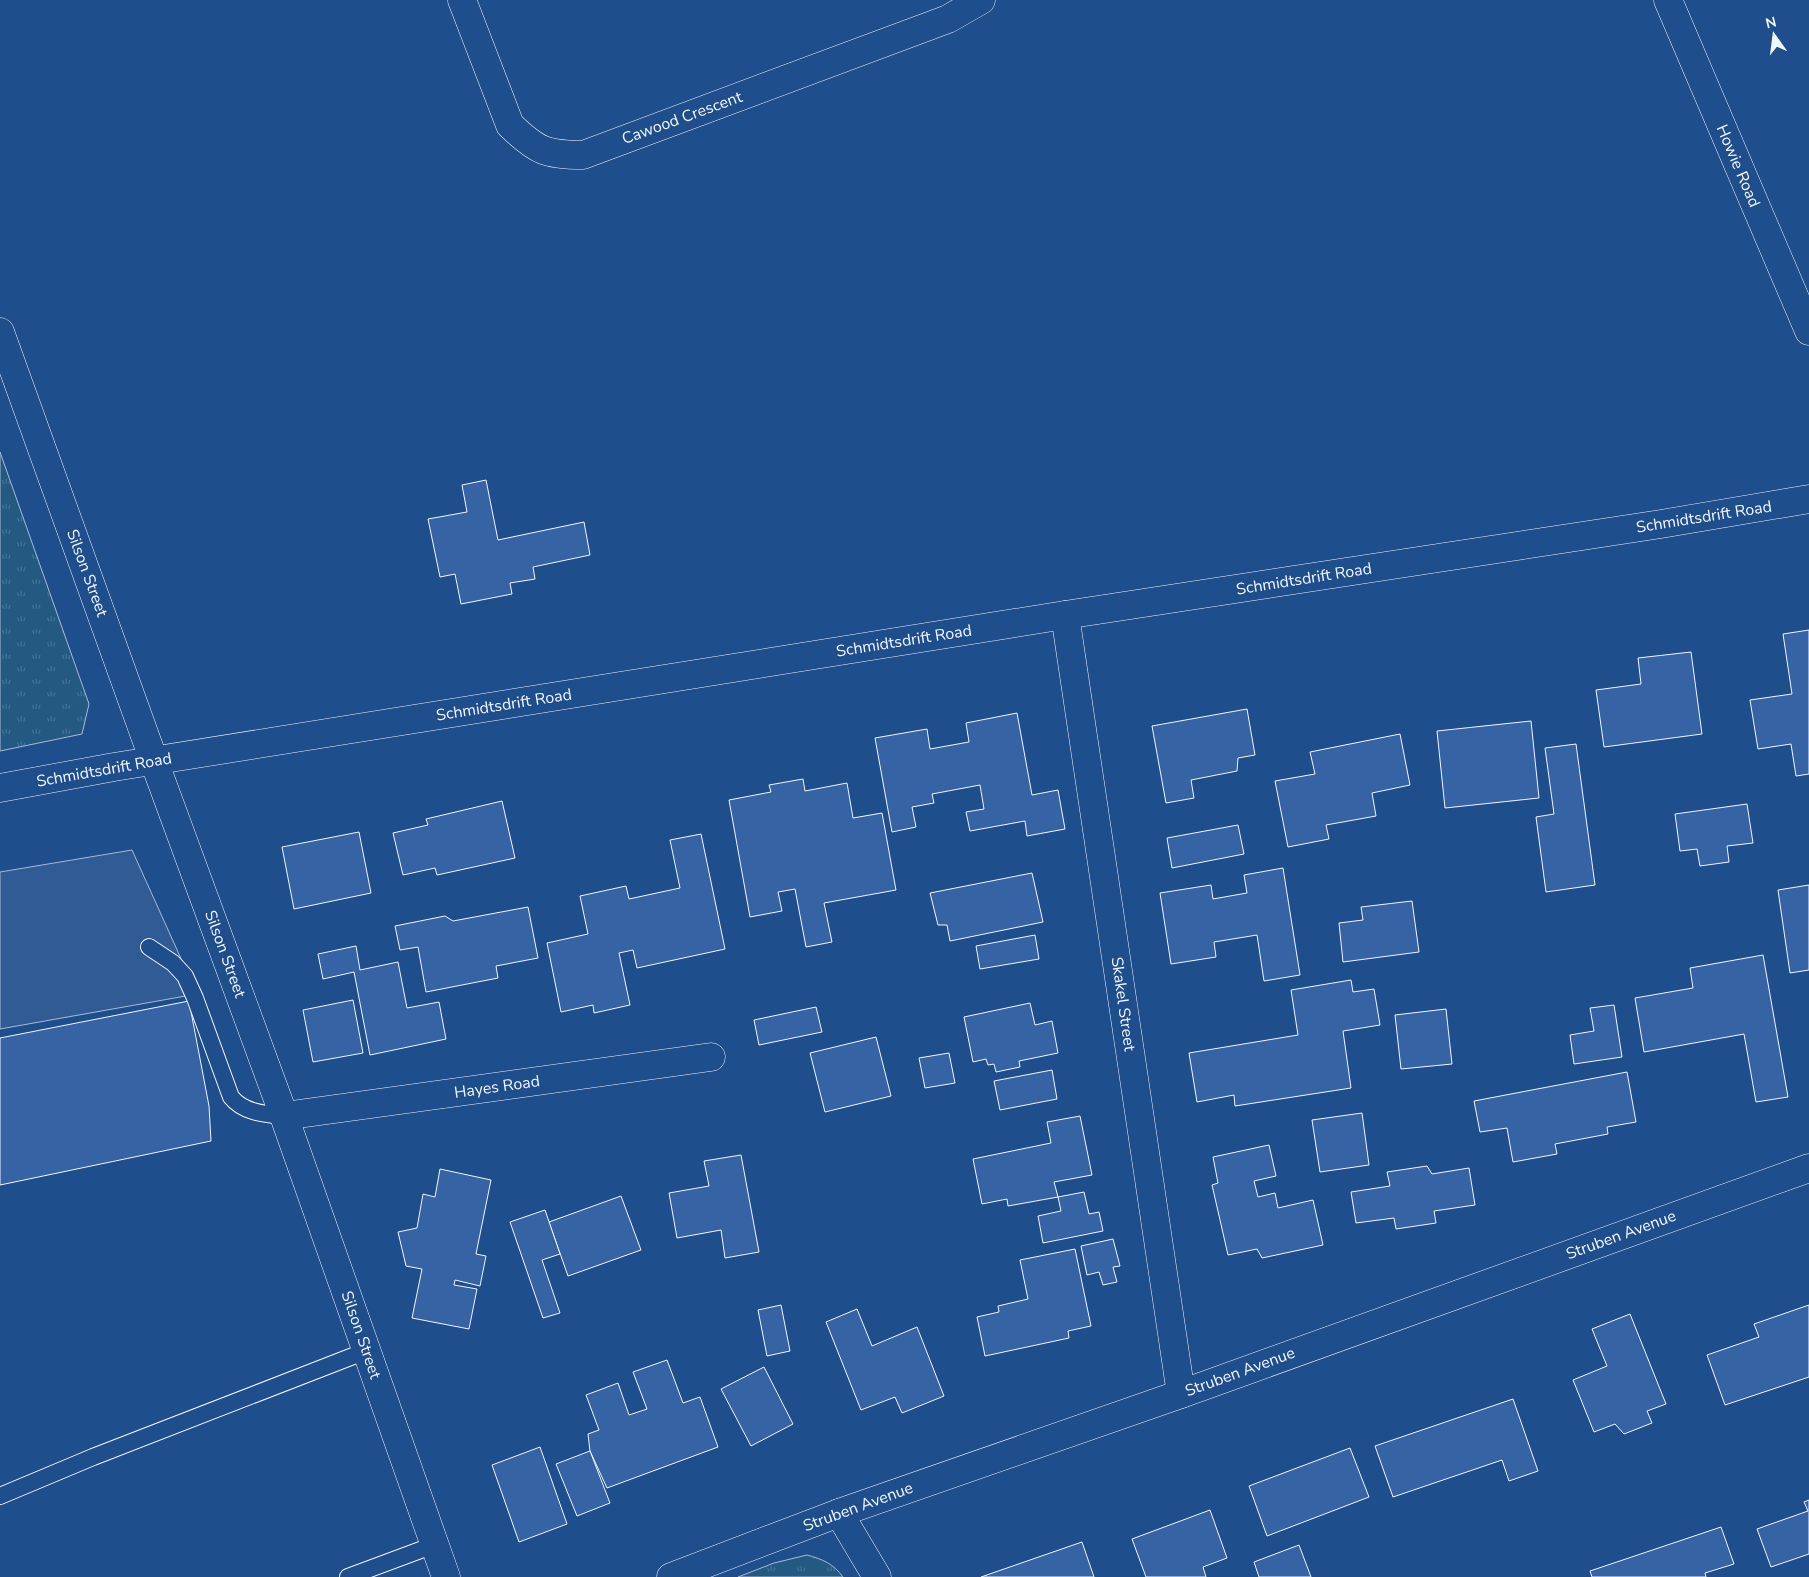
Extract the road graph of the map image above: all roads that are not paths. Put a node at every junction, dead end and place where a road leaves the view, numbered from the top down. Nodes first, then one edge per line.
1 (462, 0) edge
2 (981, 0) edge
3 (1668, 0) edge
4 (1809, 331) edge
5 (0, 332) edge
6 (1809, 499) edge
7 (1065, 615) junction
8 (154, 761) junction
9 (0, 788) edge
10 (149, 947) dead end
11 (711, 1057) dead end
12 (284, 1116) junction
13 (1809, 1168) edge
14 (366, 1351) junction
15 (1181, 1394) junction
16 (0, 1496) edge
17 (839, 1513) junction
18 (434, 1545) junction
19 (348, 1577) edge
20 (446, 1577) edge
21 (671, 1577) edge
22 (876, 1577) edge

1 - 2 main road, Cawood Crescent
3 - 4 main road, Howie Road
5 - 8 main road, Silson Street
6 - 7 main road, Schmidtsdrift Road
7 - 8 main road, Schmidtsdrift Road
7 - 15 main road, Skakel Street
8 - 9 main road, Schmidtsdrift Road
8 - 12 main road, Silson Street
10 - 12 lane
11 - 12 main road, Hayes Road
12 - 14 main road, Silson Street
13 - 15 main road, Struben Avenue
14 - 16 lane
14 - 18 main road, Silson Street
15 - 17 main road, Struben Avenue
17 - 21 main road, Struben Avenue
17 - 22 main road
18 - 19 lane
18 - 20 main road, Silson Street

